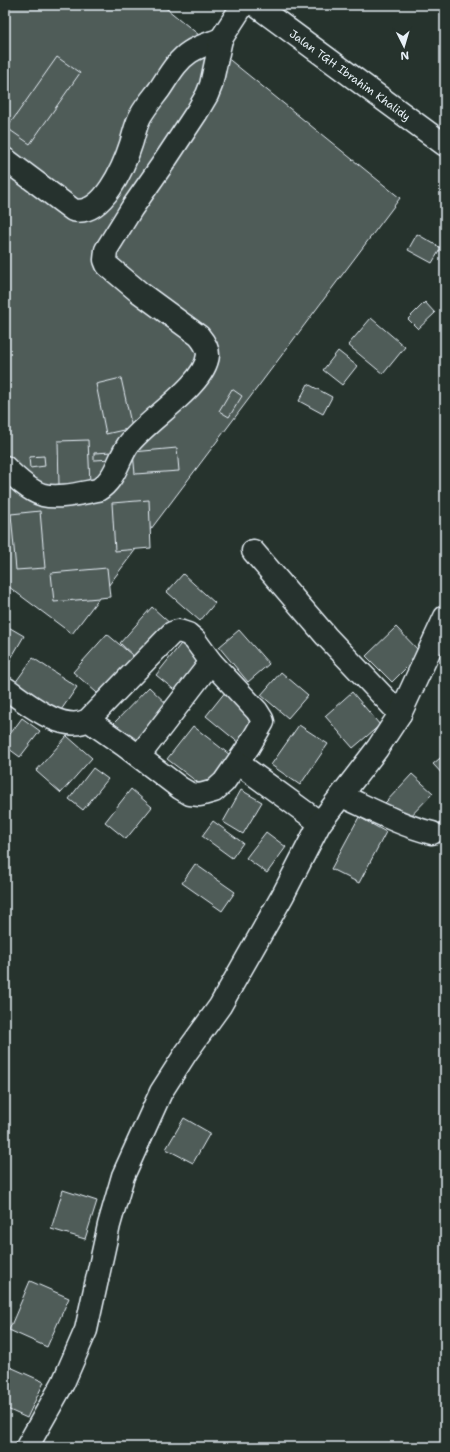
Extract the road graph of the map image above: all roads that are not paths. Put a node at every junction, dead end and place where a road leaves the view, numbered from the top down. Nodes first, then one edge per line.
1 (243, 5) edge
2 (255, 5) edge
3 (221, 39) junction
4 (445, 145) edge
5 (5, 159) edge
6 (5, 467) edge
7 (253, 551) dead end
8 (445, 618) edge
9 (211, 662) junction
10 (5, 688) edge
11 (400, 714) junction
12 (88, 720) junction
13 (139, 756) junction
14 (238, 763) junction
15 (342, 796) junction
16 (320, 823) junction
17 (432, 833) dead end
18 (27, 1447) edge

1 - 3 street
2 - 4 street, Jalan TGH Ibrahim Khalidy
3 - 5 street
3 - 6 street
7 - 11 street
8 - 11 street
9 - 12 street
9 - 13 street
9 - 14 street
10 - 12 street
11 - 15 street
12 - 13 street
13 - 14 street
14 - 16 street
15 - 16 street
15 - 17 street
16 - 18 street

